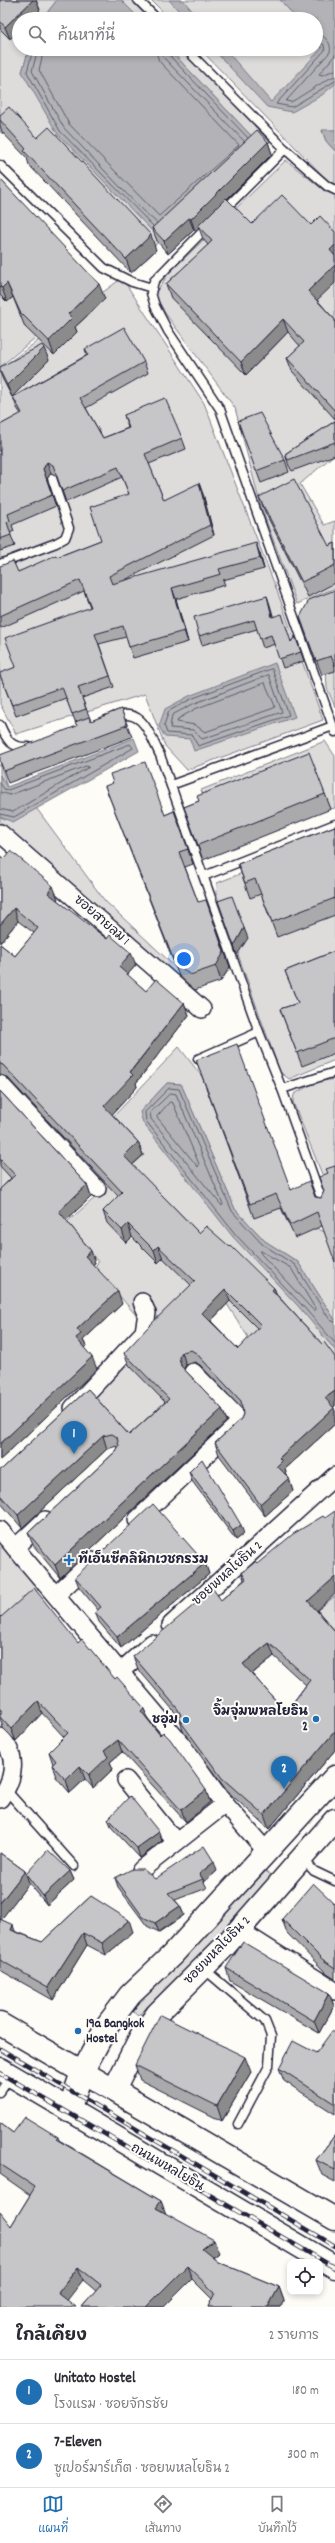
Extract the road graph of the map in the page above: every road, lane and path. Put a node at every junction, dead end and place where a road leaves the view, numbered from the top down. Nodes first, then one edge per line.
1 (138, 0) edge
2 (150, 12) edge
3 (193, 56) edge
4 (285, 149) junction
5 (0, 165) edge
6 (335, 190) edge
7 (152, 288) junction
8 (52, 478) dead end
9 (0, 564) edge
10 (105, 720) edge
11 (0, 725) edge
12 (334, 729) edge
13 (38, 744) edge
14 (171, 785) junction
15 (335, 824) edge
16 (0, 833) edge
17 (204, 876) junction
18 (202, 1009) dead end
19 (259, 1032) junction
20 (198, 1059) edge
21 (335, 1072) edge
22 (282, 1089) junction
23 (3, 1094) edge
24 (97, 1188) dead end
25 (324, 1206) edge
26 (142, 1302) dead end
27 (193, 1372) dead end
28 (59, 1420) edge
29 (335, 1476) edge
30 (56, 1510) edge
31 (0, 1530) edge
32 (124, 1532) edge
33 (16, 1548) junction
34 (107, 1548) edge
35 (56, 1595) junction
36 (120, 1672) junction
37 (0, 1737) edge
38 (335, 1777) edge
39 (126, 1780) dead end
40 (3, 1794) edge
41 (225, 1804) junction
42 (335, 1820) edge
43 (176, 1842) junction
44 (267, 1852) junction
45 (296, 1865) junction
46 (74, 1866) dead end
47 (141, 1870) edge
48 (335, 1881) edge
49 (239, 1930) junction
50 (203, 1968) junction
51 (335, 1991) edge
52 (0, 2024) edge
53 (82, 2072) junction
54 (4, 2079) edge
55 (114, 2090) junction
56 (69, 2110) junction
57 (238, 2124) dead end
58 (335, 2219) edge
59 (335, 2266) edge

1 - 2 lane
3 - 4 lane
4 - 6 lane
4 - 7 lane
5 - 7 lane
7 - 12 lane
8 - 9 lane
10 - 14 lane
11 - 13 lane
12 - 14 lane
14 - 17 lane
15 - 17 lane
16 - 18 street, ซอยสายลม 1
17 - 19 lane
19 - 20 lane
19 - 22 lane
21 - 22 lane
22 - 25 lane
23 - 24 street
26 - 28 street
27 - 32 street
29 - 36 street, ซอยพหลโยธิน 2
30 - 33 street
31 - 33 street
33 - 35 street
34 - 35 street
35 - 36 street
36 - 41 street
37 - 40 street
38 - 44 main road
39 - 43 street
40 - 46 lane
41 - 43 street
41 - 44 street
42 - 45 main road, ซอยพหลโยธิน 2
43 - 47 street
44 - 45 main road
44 - 53 main road
45 - 48 lane
45 - 49 main road, ซอยพหลโยธิน 2
49 - 50 main road, ซอยพหลโยธิน 2
49 - 51 street
50 - 55 main road, ซอยพหลโยธิน 2
50 - 57 lane
52 - 53 main road
53 - 55 main road
53 - 56 main road
54 - 56 main road, ถนนพหลโยธิน
55 - 58 main road
56 - 59 main road, ถนนพหลโยธิน

